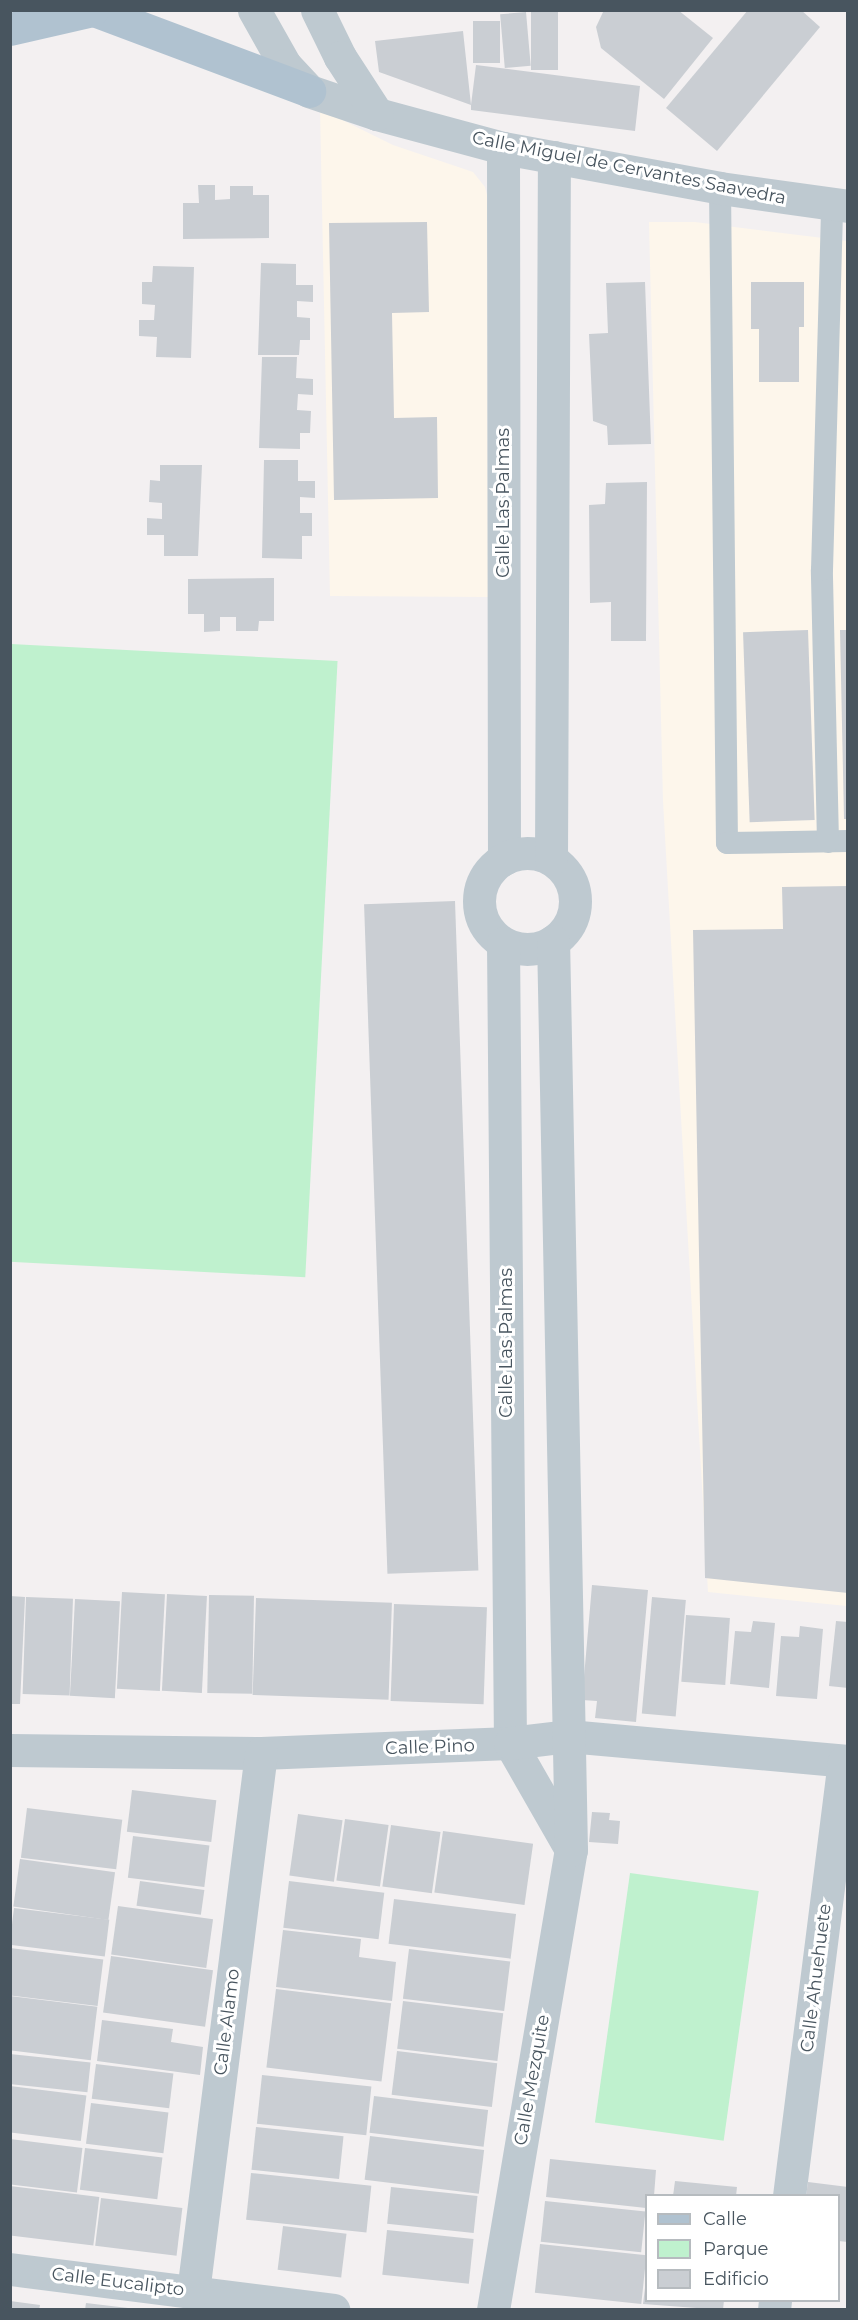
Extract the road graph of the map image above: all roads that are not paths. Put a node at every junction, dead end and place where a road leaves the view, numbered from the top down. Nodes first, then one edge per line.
1 (93, 10) edge
2 (254, 10) edge
3 (317, 10) edge
4 (10, 29) edge
5 (309, 91) junction
6 (377, 114) junction
7 (503, 148) junction
8 (554, 157) junction
9 (720, 188) junction
10 (840, 205) edge
11 (838, 842) edge
12 (504, 859) junction
13 (551, 859) junction
14 (553, 941) junction
15 (503, 943) junction
16 (567, 1736) junction
17 (510, 1743) junction
18 (10, 1750) edge
19 (261, 1753) junction
20 (846, 1761) edge
21 (572, 1850) junction
22 (789, 2194) edge
23 (10, 2269) edge
24 (193, 2292) junction
25 (333, 2310) edge
26 (493, 2310) edge

1 - 4 main road
1 - 5 main road
2 - 5 street, Calle Miguel de Cervantes Saavedra
3 - 6 street
5 - 6 street, Calle Miguel de Cervantes Saavedra
6 - 7 street, Calle Miguel de Cervantes Saavedra
7 - 8 street, Calle Miguel de Cervantes Saavedra
7 - 12 street, Calle Las Palmas
8 - 9 street, Calle Miguel de Cervantes Saavedra
8 - 13 street
9 - 10 street, Calle Miguel de Cervantes Saavedra
9 - 11 lane
10 - 11 lane
12 - 13 street
12 - 15 street
13 - 14 street
14 - 15 street
14 - 16 street
15 - 17 street, Calle Las Palmas
16 - 17 street, Calle Pino
16 - 20 street, Calle Pino
16 - 21 street, Calle Mezquite
17 - 19 street, Calle Pino
17 - 21 street
18 - 19 street, Calle Pino
19 - 24 street, Calle Alamo
20 - 22 street, Calle Ahuehuete
21 - 26 street, Calle Mezquite
23 - 24 street, Calle Eucalipto
24 - 25 street, Calle Eucalipto

